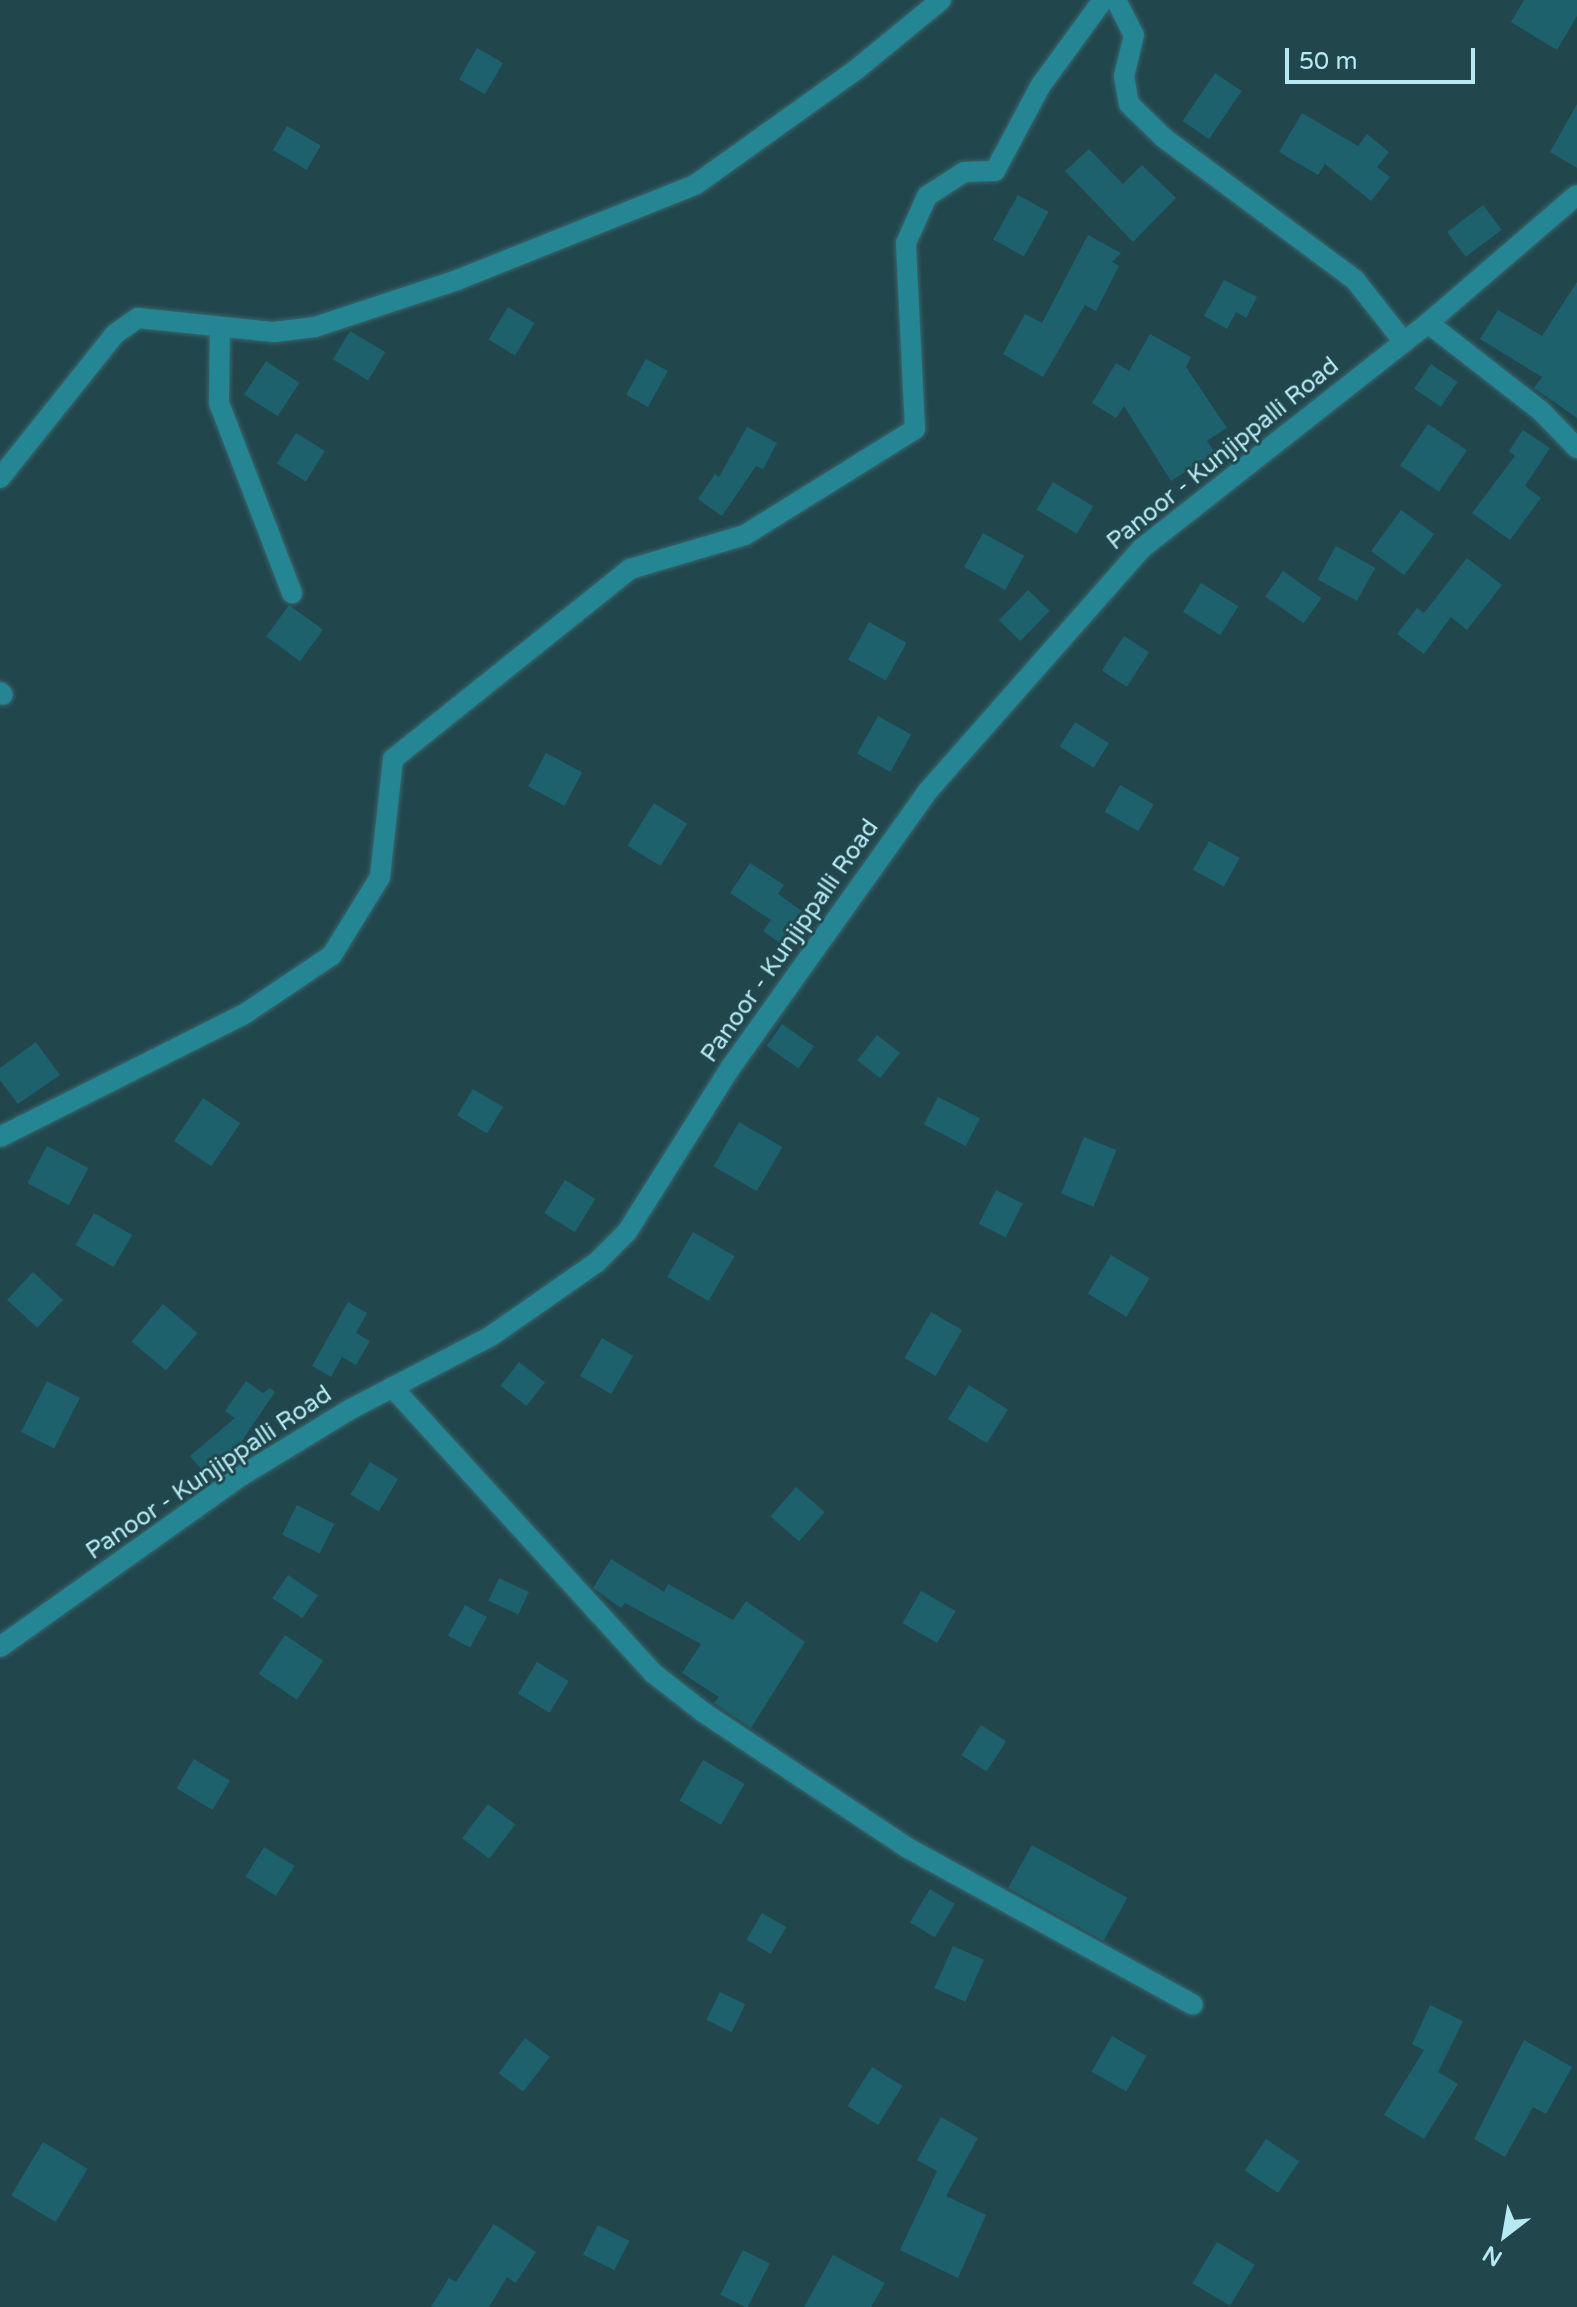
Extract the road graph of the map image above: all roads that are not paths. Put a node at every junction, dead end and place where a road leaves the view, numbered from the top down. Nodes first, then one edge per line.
1 (941, 0) edge
2 (1103, 0) edge
3 (1116, 0) edge
4 (1577, 195) edge
5 (1428, 323) junction
6 (220, 327) junction
7 (1404, 342) junction
8 (1577, 448) edge
9 (0, 478) edge
10 (292, 593) dead end
11 (0, 1137) edge
12 (392, 1387) junction
13 (0, 1647) edge
14 (1193, 2005) dead end

1 - 6 street
2 - 11 street
3 - 7 street
4 - 5 street, Panoor - Kunjippalli Road
5 - 7 street, Panoor - Kunjippalli Road
5 - 8 street
6 - 9 street
6 - 10 street
7 - 12 street, Panoor - Kunjippalli Road
12 - 13 street, Panoor - Kunjippalli Road
12 - 14 street

